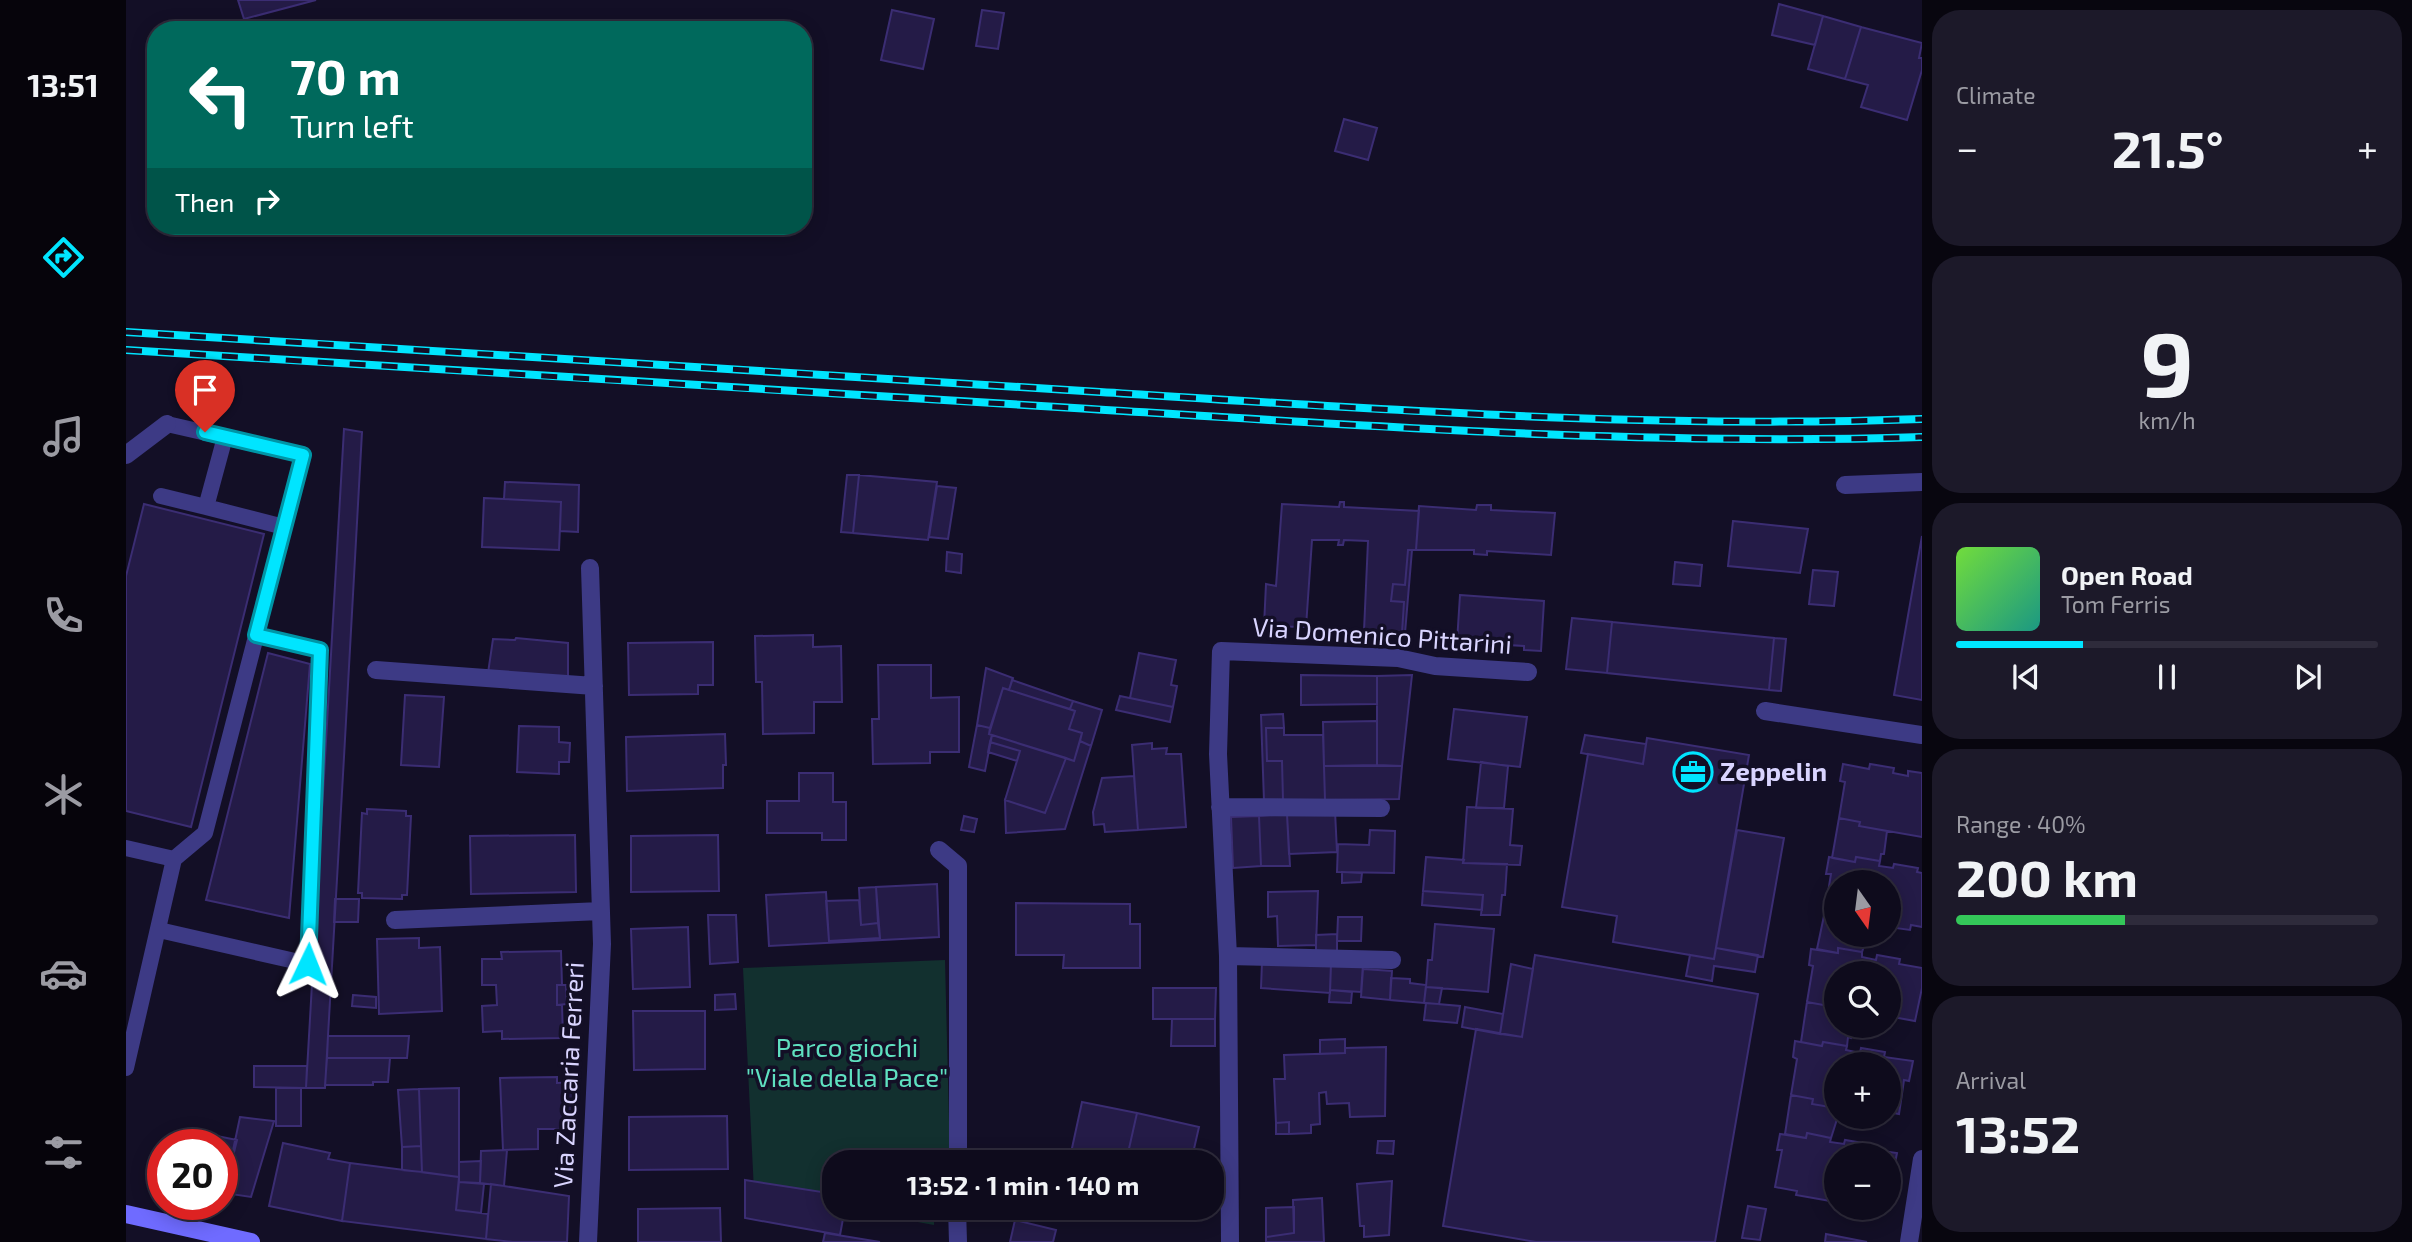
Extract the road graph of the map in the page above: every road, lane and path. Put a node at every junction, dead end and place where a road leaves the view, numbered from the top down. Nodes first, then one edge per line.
1 (167, 424) joint
2 (225, 437) junction
3 (126, 455) edge
4 (1922, 482) edge
5 (1845, 485) dead end
6 (161, 496) dead end
7 (206, 507) junction
8 (284, 527) junction
9 (590, 568) dead end
10 (256, 635) junction
11 (376, 670) dead end
12 (1528, 672) dead end
13 (594, 686) junction
14 (1765, 711) dead end
15 (1922, 736) edge
16 (1220, 807) junction
17 (1381, 808) dead end
18 (126, 848) edge
19 (939, 850) dead end
20 (174, 859) junction
21 (601, 911) junction
22 (395, 920) dead end
23 (159, 930) junction
24 (1228, 956) junction
25 (1392, 960) dead end
26 (127, 1059) edge
27 (958, 1150) edge
28 (1922, 1159) edge
29 (126, 1214) edge
30 (957, 1220) edge
31 (248, 1242) edge
32 (588, 1242) edge
33 (958, 1242) edge
34 (1230, 1242) edge
35 (1909, 1242) edge

1 - 2 lane
1 - 3 street
2 - 7 lane
2 - 8 lane
4 - 5 street
6 - 7 lane
7 - 8 lane
8 - 10 lane
9 - 13 street, Via Zaccaria Ferreri
10 - 20 lane
10 - 23 lane
11 - 13 street
12 - 16 street, Via Domenico Pittarini
13 - 21 street, Via Zaccaria Ferreri
14 - 15 street
16 - 17 street
16 - 24 street, Via Domenico Pittarini
18 - 20 lane
19 - 27 street
20 - 23 lane
21 - 22 street
21 - 32 street, Via Zaccaria Ferreri
23 - 26 lane
24 - 25 street
24 - 34 street, Via Domenico Pittarini
28 - 35 street
29 - 31 main road
30 - 33 street

